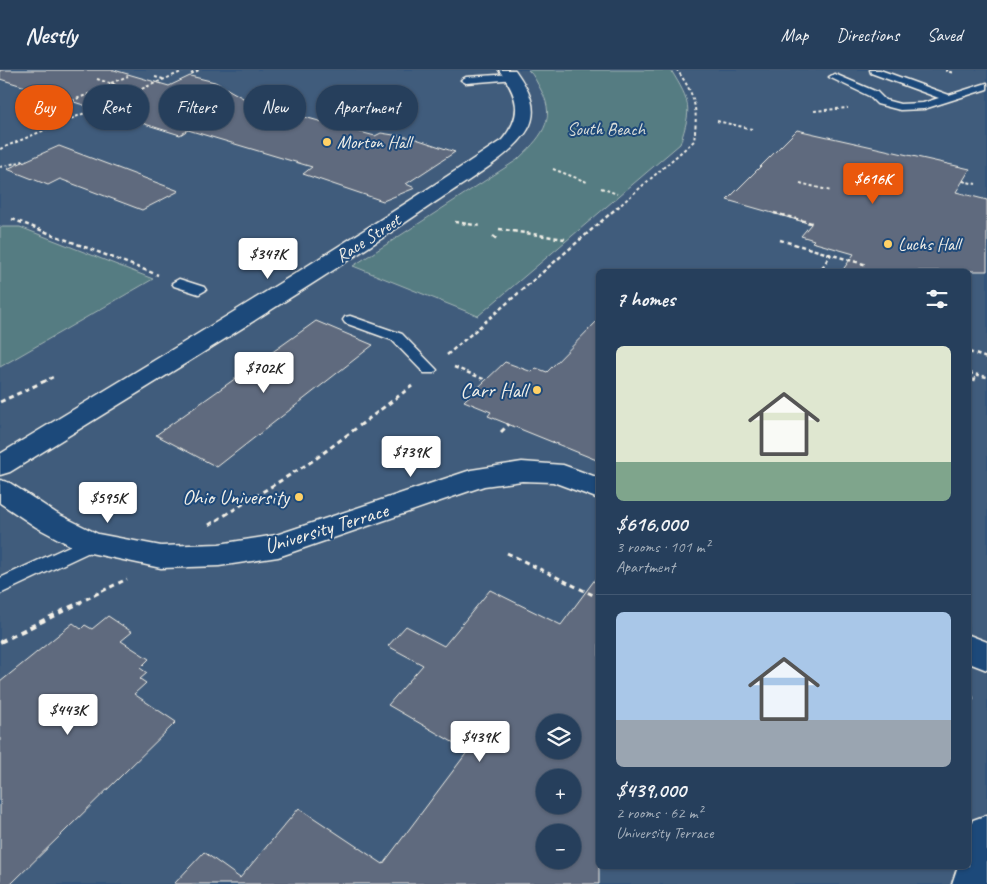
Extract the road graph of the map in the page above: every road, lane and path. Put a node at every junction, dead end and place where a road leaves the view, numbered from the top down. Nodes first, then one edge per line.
1 (186, 70) edge
2 (199, 70) edge
3 (677, 70) edge
4 (874, 70) edge
5 (191, 74) dead end
6 (510, 74) edge
7 (128, 76) dead end
8 (155, 77) dead end
9 (834, 77) dead end
10 (97, 79) dead end
11 (163, 80) junction
12 (466, 80) dead end
13 (112, 84) junction
14 (115, 85) edge
15 (987, 86) edge
16 (949, 98) junction
17 (73, 100) edge
18 (848, 108) dead end
19 (814, 111) dead end
20 (717, 121) dead end
21 (752, 129) dead end
22 (0, 149) edge
23 (28, 160) dead end
24 (0, 167) edge
25 (553, 169) dead end
26 (868, 171) dead end
27 (963, 181) dead end
28 (587, 182) dead end
29 (860, 182) dead end
30 (800, 183) dead end
31 (976, 184) dead end
32 (602, 188) dead end
33 (831, 191) dead end
34 (617, 194) dead end
35 (774, 213) dead end
36 (12, 219) dead end
37 (455, 222) dead end
38 (812, 223) dead end
39 (481, 226) dead end
40 (499, 229) dead end
41 (493, 236) dead end
42 (565, 239) dead end
43 (498, 240) dead end
44 (780, 240) dead end
45 (831, 254) junction
46 (867, 265) dead end
47 (822, 268) dead end
48 (179, 283) joint
49 (199, 290) dead end
50 (350, 320) dead end
51 (971, 353) edge
52 (987, 358) edge
53 (428, 370) junction
54 (462, 370) dead end
55 (971, 374) edge
56 (976, 375) junction
57 (55, 376) dead end
58 (987, 376) edge
59 (486, 380) dead end
60 (974, 381) dead end
61 (0, 402) edge
62 (509, 424) dead end
63 (501, 432) dead end
64 (0, 466) edge
65 (596, 489) edge
66 (0, 490) edge
67 (208, 526) dead end
68 (91, 543) junction
69 (507, 553) dead end
70 (0, 587) edge
71 (105, 591) dead end
72 (593, 596) dead end
73 (0, 642) edge
74 (971, 649) edge
75 (987, 657) edge
76 (987, 834) edge
77 (972, 884) edge

1 - 11 path
2 - 5 path
3 - 53 path
4 - 16 lane
6 - 12 lane
6 - 64 street, Race Street
7 - 13 path
8 - 11 path
9 - 16 lane
10 - 13 path
11 - 22 path
13 - 14 path
13 - 17 path
15 - 16 lane
18 - 19 path
20 - 21 path
23 - 24 path
25 - 28 path
26 - 29 path
27 - 31 path
30 - 33 path
32 - 34 path
35 - 38 path
36 - 48 path
37 - 39 path
40 - 42 path
41 - 43 path
44 - 45 path
45 - 46 path
45 - 47 path
48 - 49 lane
50 - 53 lane
51 - 52 path
53 - 67 path
54 - 59 path
55 - 56 path
56 - 58 path
56 - 60 path
57 - 61 path
62 - 63 path
65 - 68 street, University Terrace
66 - 68 street, University Terrace
68 - 70 lane
69 - 72 path
71 - 73 path
74 - 75 street
76 - 77 street

